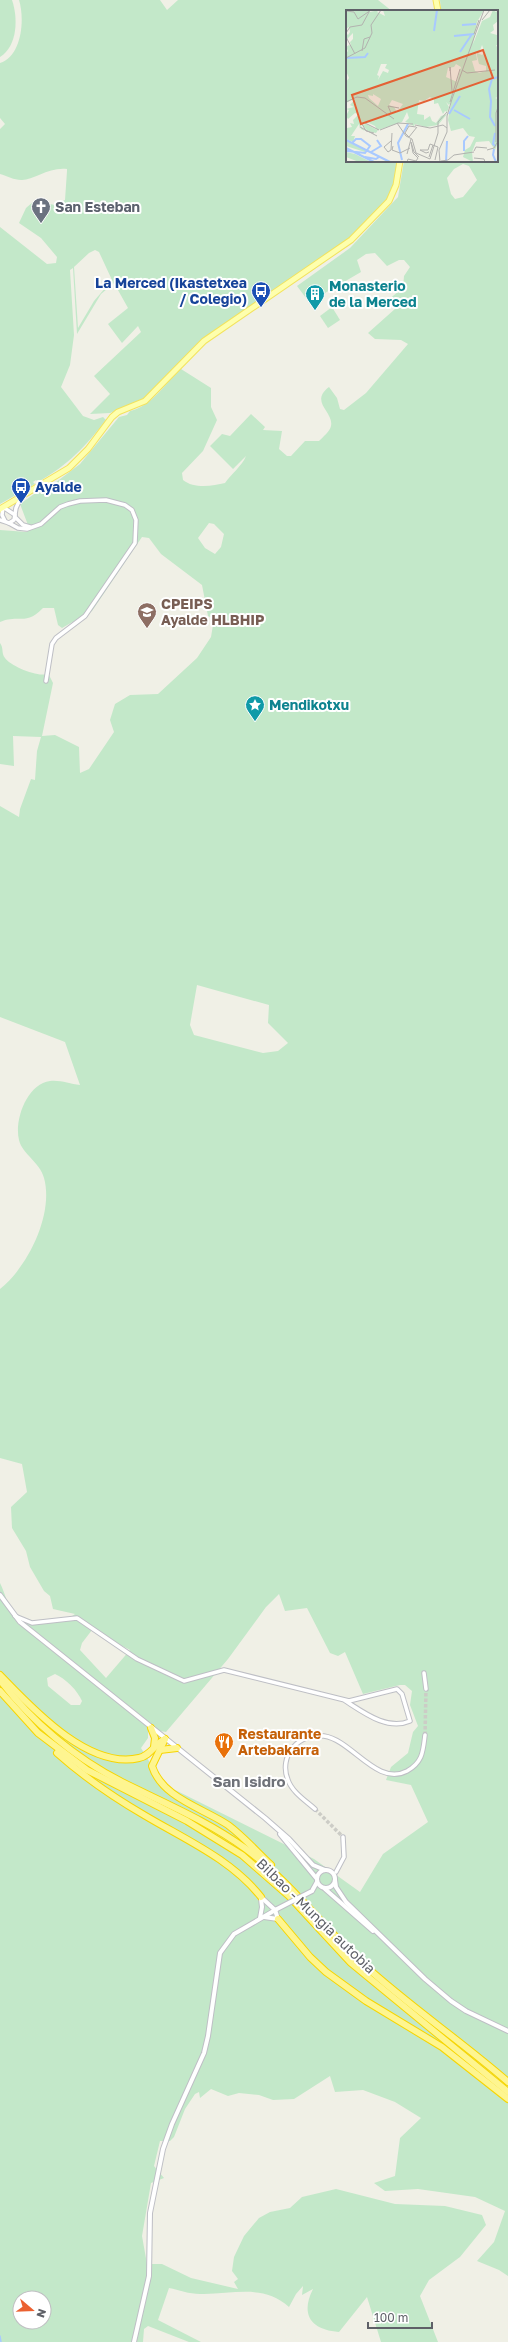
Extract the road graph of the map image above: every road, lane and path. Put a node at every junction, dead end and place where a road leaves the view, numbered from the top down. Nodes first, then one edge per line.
1 (436, 0) edge
2 (438, 10) edge
3 (400, 162) edge
4 (21, 497) junction
5 (2, 508) edge
6 (15, 516) junction
7 (0, 520) edge
8 (7, 522) junction
9 (31, 528) junction
10 (46, 681) dead end
11 (0, 1595) edge
12 (13, 1615) junction
13 (424, 1673) dead end
14 (0, 1675) edge
15 (0, 1680) edge
16 (426, 1690) tunnel mouth
17 (0, 1691) edge
18 (344, 1700) junction
19 (152, 1728) junction
20 (425, 1735) tunnel mouth
21 (165, 1739) junction
22 (49, 1743) junction
23 (154, 1747) junction
24 (177, 1748) junction
25 (160, 1750) junction
26 (315, 1809) tunnel mouth
27 (275, 1827) junction
28 (342, 1837) tunnel mouth
29 (325, 1870) junction
30 (336, 1872) dead end
31 (279, 1876) junction
32 (335, 1880) junction
33 (317, 1881) junction
34 (324, 1888) junction
35 (312, 1891) junction
36 (261, 1897) junction
37 (276, 1909) junction
38 (260, 1918) junction
39 (278, 1919) junction
40 (380, 1936) junction
41 (508, 2031) edge
42 (508, 2082) edge
43 (508, 2092) edge
44 (508, 2099) edge
45 (134, 2342) edge

1 - 2 main road
3 - 4 main road
4 - 5 main road
4 - 6 street
5 - 6 street
5 - 8 street
6 - 8 street
6 - 9 street
7 - 8 street
8 - 9 street
9 - 10 street
11 - 12 street
12 - 18 street
12 - 19 street
13 - 16 street
14 - 23 highway
15 - 31 highway, Bilbao - Mungia autobia
17 - 22 highway, Bilbao - Mungia autobia
18 - 18 street
19 - 21 street
19 - 23 highway
20 - 26 street
21 - 23 highway
21 - 24 street
21 - 25 highway
22 - 36 highway
22 - 43 highway, Bilbao - Mungia autobia
24 - 25 highway
24 - 27 street
25 - 31 highway
27 - 29 street
27 - 33 street
28 - 30 street
29 - 32 street
29 - 33 street
31 - 42 highway, Bilbao - Mungia autobia
32 - 34 street
32 - 40 street
33 - 34 street
33 - 35 street
34 - 35 street
34 - 40 street
35 - 37 street, bridge
36 - 37 street
36 - 38 street
37 - 38 street
37 - 39 street
38 - 39 street
38 - 45 street
39 - 44 highway
40 - 41 street

